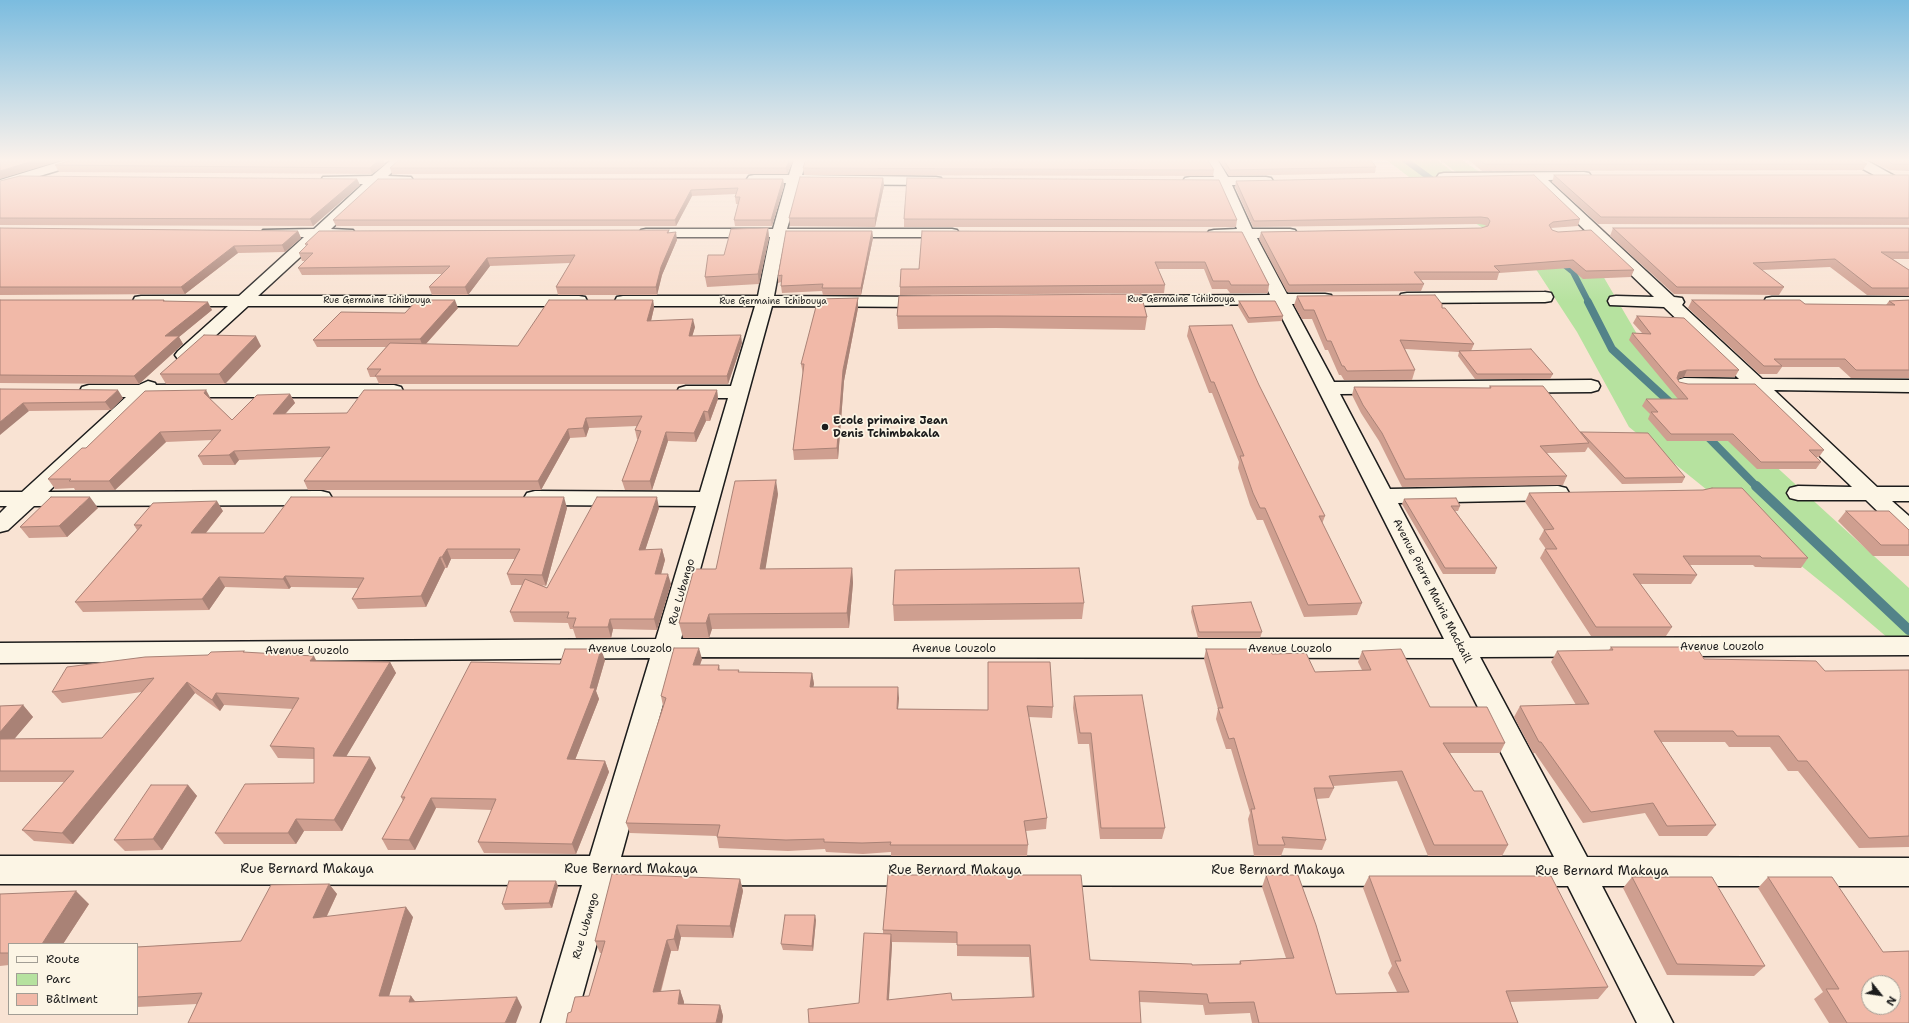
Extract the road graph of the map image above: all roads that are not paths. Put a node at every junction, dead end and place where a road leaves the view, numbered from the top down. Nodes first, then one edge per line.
1 (345, 207) edge
2 (786, 207) edge
3 (1235, 207) edge
4 (1569, 207) edge
5 (1594, 230) junction
6 (1617, 230) edge
7 (254, 232) edge
8 (779, 232) junction
9 (1303, 232) edge
10 (1570, 232) edge
11 (317, 233) junction
12 (364, 233) edge
13 (630, 233) edge
14 (970, 233) edge
15 (1200, 234) edge
16 (1247, 234) junction
17 (1545, 297) dead end
18 (1338, 299) edge
19 (1394, 299) edge
20 (1282, 300) junction
21 (244, 301) junction
22 (1099, 301) edge
23 (1616, 301) dead end
24 (122, 302) edge
25 (765, 302) junction
26 (948, 302) edge
27 (1668, 302) junction
28 (1691, 302) dead end
29 (1754, 302) edge
30 (1909, 302) edge
31 (1684, 384) edge
32 (1756, 385) junction
33 (1591, 386) dead end
34 (1909, 386) edge
35 (1327, 388) junction
36 (71, 391) edge
37 (410, 391) edge
38 (143, 392) junction
39 (669, 392) edge
40 (739, 392) junction
41 (1580, 493) edge
42 (1798, 493) dead end
43 (1872, 494) junction
44 (1909, 494) edge
45 (1383, 496) junction
46 (339, 498) edge
47 (512, 498) edge
48 (0, 499) edge
49 (708, 499) junction
50 (27, 500) junction
51 (0, 525) edge
52 (1909, 529) edge
53 (1909, 646) edge
54 (666, 648) junction
55 (1461, 648) junction
56 (0, 653) edge
57 (0, 870) edge
58 (602, 870) junction
59 (1577, 872) junction
60 (1909, 872) edge
61 (558, 1023) edge
62 (1656, 1023) edge

1 - 11 street
2 - 8 street, Rue Lubango
3 - 16 street, Avenue Pierre Mairie Mackaill
4 - 5 street
5 - 6 street
5 - 10 street
5 - 27 street
7 - 11 street
8 - 13 street
8 - 14 street
8 - 25 street, Rue Lubango
9 - 16 street
11 - 12 street
11 - 21 street
15 - 16 street
16 - 20 street, Avenue Pierre Mairie Mackaill
17 - 19 street
18 - 20 street, Rue Germaine Tchibouya
20 - 22 street, Rue Germaine Tchibouya
20 - 35 street, Avenue Pierre Mairie Mackaill
21 - 24 street, Rue Germaine Tchibouya
21 - 25 street, Rue Germaine Tchibouya
21 - 38 street
23 - 27 street
25 - 26 street, Rue Germaine Tchibouya
25 - 40 street, Rue Lubango
27 - 28 street
27 - 32 street
29 - 30 street
31 - 32 street
32 - 34 street
32 - 43 street
33 - 35 street
35 - 45 street, Avenue Pierre Mairie Mackaill
36 - 38 street
37 - 38 street
38 - 50 street
39 - 40 street
40 - 49 street, Rue Lubango
41 - 45 street
42 - 43 street
43 - 44 street
43 - 52 street
45 - 55 street, Avenue Pierre Mairie Mackaill
46 - 50 street
47 - 49 street
48 - 50 street
49 - 54 street, Rue Lubango
50 - 51 street
53 - 55 street, Avenue Louzolo
54 - 55 street, Avenue Louzolo
54 - 56 street, Avenue Louzolo
54 - 58 street, Rue Lubango
55 - 59 street, Avenue Pierre Mairie Mackaill
57 - 58 street, Rue Bernard Makaya
58 - 59 street, Rue Bernard Makaya
58 - 61 street, Rue Lubango
59 - 60 street, Rue Bernard Makaya
59 - 62 street, Avenue Pierre Mairie Mackaill

